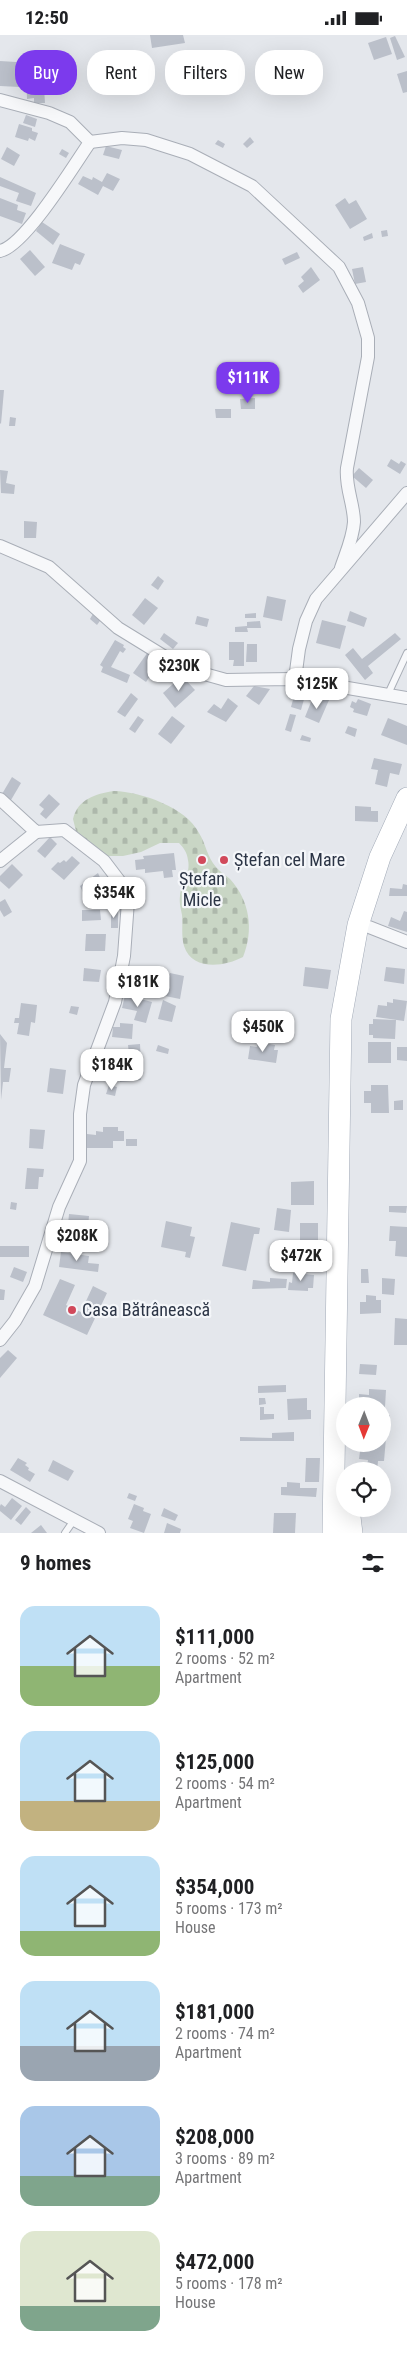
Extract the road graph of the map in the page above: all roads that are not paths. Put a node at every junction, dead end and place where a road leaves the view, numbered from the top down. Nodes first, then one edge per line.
1 (0, 100) edge
2 (90, 142) junction
3 (0, 251) edge
4 (405, 498) edge
5 (0, 546) edge
6 (341, 568) junction
7 (407, 653) edge
8 (295, 679) junction
9 (388, 694) junction
10 (407, 698) edge
11 (407, 798) edge
12 (0, 799) edge
13 (407, 826) edge
14 (36, 833) junction
15 (0, 861) edge
16 (369, 927) junction
17 (407, 942) edge
18 (0, 1340) edge
19 (348, 1397) edge
20 (0, 1481) edge
21 (350, 1517) edge
22 (74, 1520) junction
23 (65, 1533) edge
24 (100, 1533) edge
25 (333, 1533) edge
26 (352, 1533) edge

1 - 2 street
2 - 3 street
2 - 6 street
4 - 6 street
5 - 8 street
6 - 8 street
7 - 9 lane
8 - 9 street
9 - 10 street
11 - 25 main road
12 - 14 street
13 - 16 main road
14 - 15 street
14 - 18 street
16 - 17 street
16 - 19 main road
20 - 22 street
21 - 26 main road
22 - 23 lane
22 - 24 street

